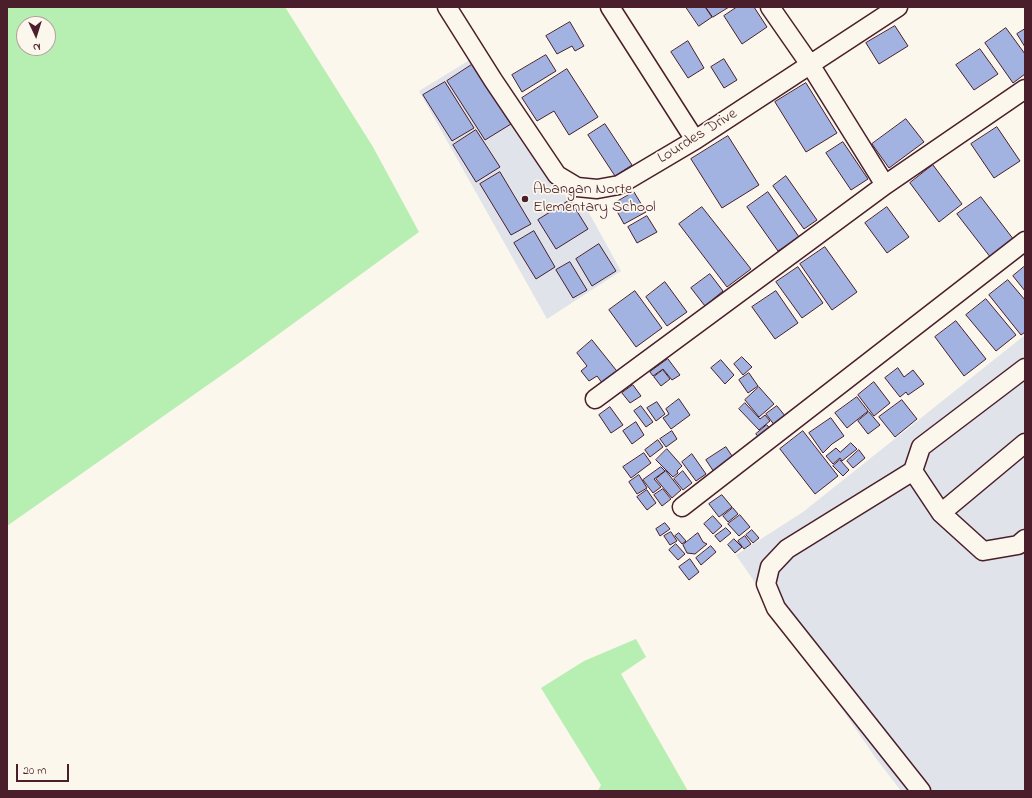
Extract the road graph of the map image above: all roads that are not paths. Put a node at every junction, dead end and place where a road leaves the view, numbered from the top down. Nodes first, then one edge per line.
1 (447, 7) edge
2 (610, 7) edge
3 (770, 7) edge
4 (898, 7) edge
5 (811, 66) junction
6 (1025, 89) edge
7 (695, 140) junction
8 (885, 185) junction
9 (1025, 242) edge
10 (1025, 368) edge
11 (595, 399) dead end
12 (1025, 443) edge
13 (913, 471) junction
14 (682, 507) dead end
15 (941, 513) junction
16 (1025, 539) edge
17 (921, 791) edge

1 - 7 street, Lourdes Drive
2 - 7 street
3 - 5 street
4 - 5 street, Lourdes Drive
5 - 7 street, Lourdes Drive
5 - 8 street
6 - 8 street
8 - 11 street
9 - 14 street
10 - 13 street
12 - 15 street
13 - 15 street
13 - 17 street
15 - 16 street

